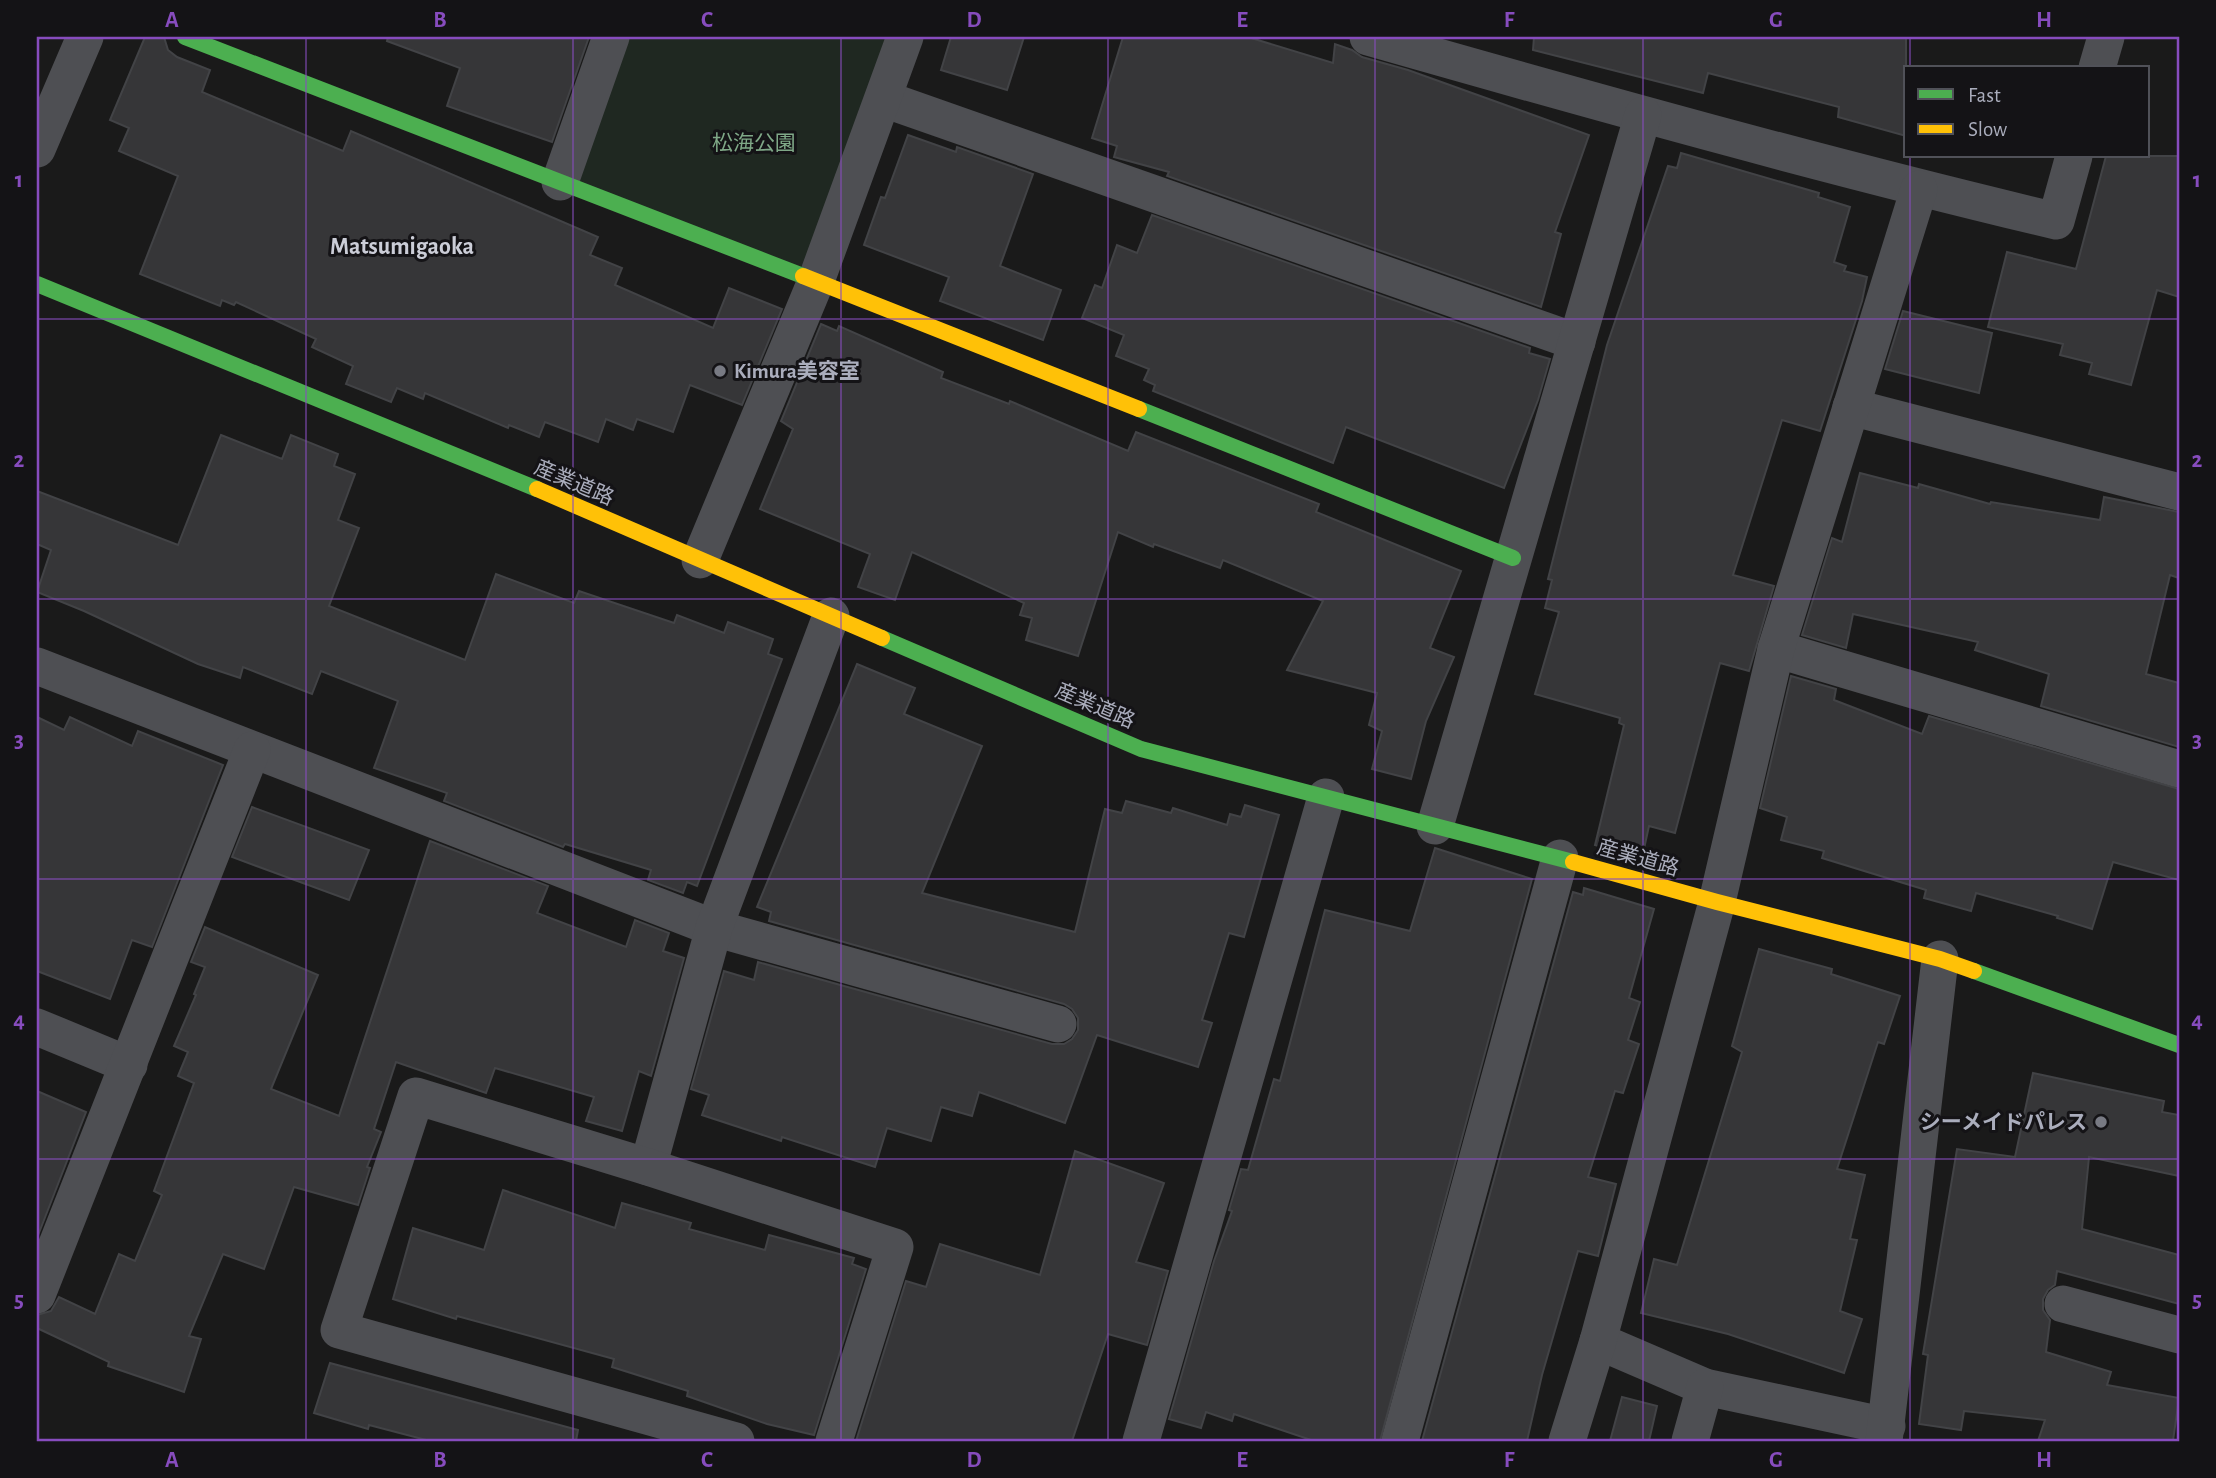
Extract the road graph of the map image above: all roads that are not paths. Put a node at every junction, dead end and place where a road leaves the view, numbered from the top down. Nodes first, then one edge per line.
1 (85, 37) edge
2 (185, 37) edge
3 (611, 37) edge
4 (905, 37) edge
5 (1368, 37) edge
6 (2106, 37) edge
7 (1427, 45) edge
8 (2098, 66) edge
9 (884, 99) junction
10 (1643, 115) junction
11 (37, 149) edge
12 (2073, 158) edge
13 (560, 182) junction
14 (1919, 189) junction
15 (816, 281) junction
16 (37, 284) edge
17 (1577, 342) junction
18 (1852, 407) junction
19 (2179, 492) edge
20 (1513, 558) junction
21 (700, 560) junction
22 (831, 616) junction
23 (1776, 649) junction
24 (37, 666) edge
25 (252, 750) junction
26 (2179, 769) edge
27 (1326, 797) junction
28 (1435, 826) junction
29 (1560, 858) junction
30 (1717, 902) junction
31 (714, 928) junction
32 (1940, 959) junction
33 (1058, 1024) dead end
34 (37, 1027) edge
35 (2179, 1045) edge
36 (129, 1065) junction
37 (649, 1167) junction
38 (37, 1295) edge
39 (2063, 1304) dead end
40 (2179, 1335) edge
41 (1598, 1341) junction
42 (1705, 1387) junction
43 (1886, 1434) edge
44 (736, 1441) edge
45 (834, 1441) edge
46 (1141, 1441) edge
47 (1400, 1441) edge
48 (1567, 1441) edge
49 (1690, 1441) edge

1 - 11 street
2 - 13 street
3 - 13 street
4 - 9 street
5 - 7 street
6 - 8 street
7 - 10 street
9 - 15 street
9 - 17 street
10 - 14 street
10 - 17 street
12 - 14 street
13 - 15 street
14 - 18 street
15 - 20 street
15 - 21 street
16 - 21 street, 産業道路
17 - 20 street
18 - 19 street
18 - 23 street
20 - 28 street
21 - 22 street, 産業道路
22 - 27 street, 産業道路
22 - 31 street
23 - 26 street
23 - 30 street
24 - 25 street
25 - 31 street
25 - 36 street
27 - 28 street, 産業道路
27 - 46 street
28 - 29 street, 産業道路
29 - 30 street, 産業道路
29 - 47 street
30 - 32 street, 産業道路
30 - 41 street
31 - 33 street
31 - 37 street
32 - 35 street, 産業道路
32 - 43 street
34 - 36 street
36 - 38 street
37 - 44 street
37 - 45 street
39 - 40 street
41 - 42 street
41 - 48 street
42 - 43 street
42 - 49 street

